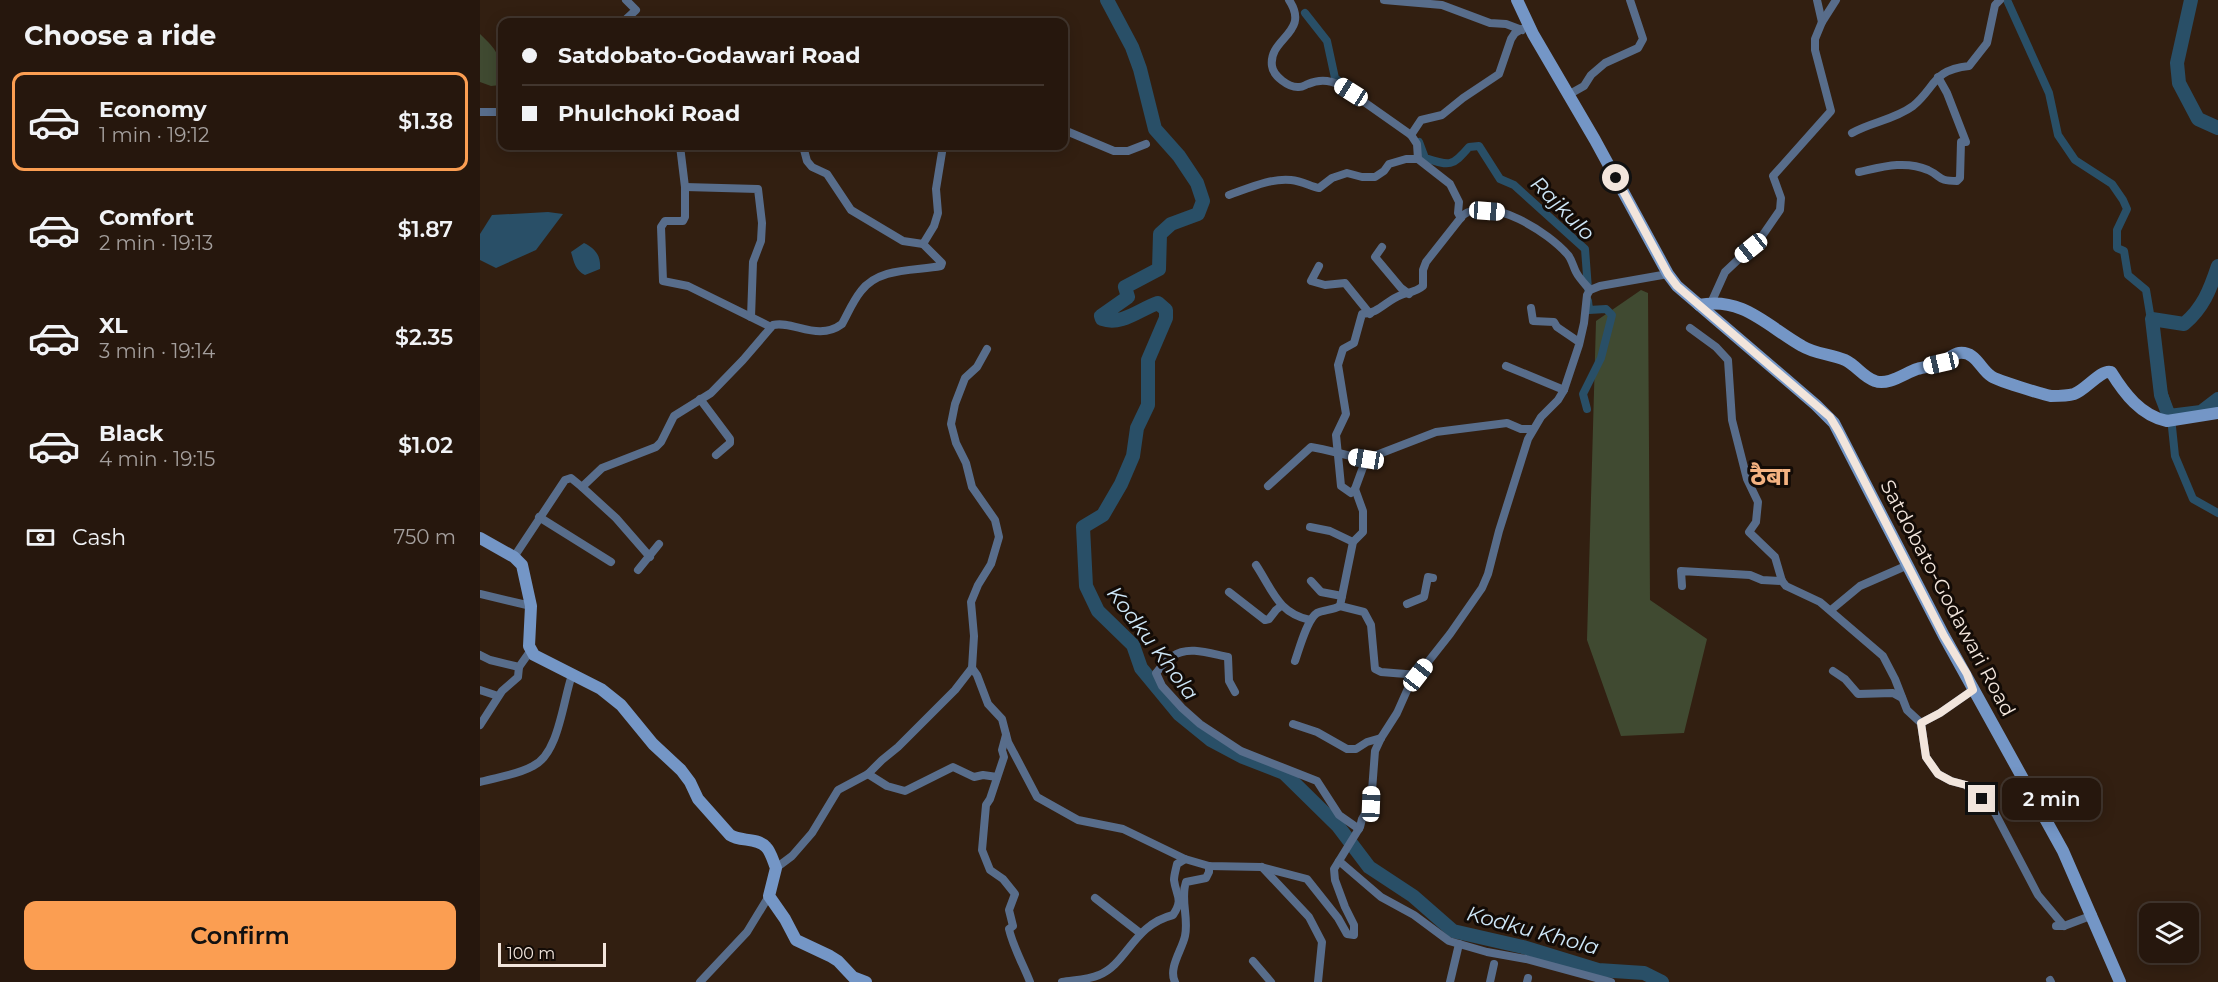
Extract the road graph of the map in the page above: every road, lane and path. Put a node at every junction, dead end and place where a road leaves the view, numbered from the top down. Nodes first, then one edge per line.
1 (626, 0) edge
2 (1289, 0) edge
3 (1384, 0) edge
4 (1517, 0) edge
5 (1630, 0) edge
6 (1817, 0) edge
7 (1836, 0) edge
8 (2000, 0) edge
9 (627, 18) edge
10 (1822, 22) junction
11 (1527, 32) junction
12 (1938, 77) junction
13 (1568, 96) junction
14 (480, 112) edge
15 (498, 112) edge
16 (1068, 132) edge
17 (1852, 133) dead end
18 (1411, 135) junction
19 (1146, 144) dead end
20 (680, 150) edge
21 (804, 150) edge
22 (942, 150) edge
23 (1418, 159) junction
24 (1859, 172) dead end
25 (685, 187) junction
26 (1229, 195) dead end
27 (1461, 218) junction
28 (923, 244) junction
29 (1382, 248) dead end
30 (1319, 266) dead end
31 (1668, 274) junction
32 (1590, 290) junction
33 (1409, 294) junction
34 (1705, 304) junction
35 (1531, 308) dead end
36 (1370, 314) junction
37 (752, 317) junction
38 (771, 327) junction
39 (1690, 328) dead end
40 (1579, 342) junction
41 (987, 349) dead end
42 (1506, 366) dead end
43 (1564, 390) junction
44 (700, 399) junction
45 (2218, 413) edge
46 (1532, 429) junction
47 (1336, 454) junction
48 (716, 455) dead end
49 (1366, 459) junction
50 (1268, 486) dead end
51 (582, 487) junction
52 (1355, 489) junction
53 (540, 518) junction
54 (1310, 527) dead end
55 (480, 538) edge
56 (1353, 542) junction
57 (659, 544) dead end
58 (514, 557) junction
59 (650, 557) junction
60 (611, 562) dead end
61 (1256, 565) dead end
62 (1908, 565) junction
63 (638, 570) dead end
64 (1433, 578) dead end
65 (1311, 581) dead end
66 (1782, 581) junction
67 (1682, 586) dead end
68 (1229, 592) dead end
69 (480, 594) edge
70 (1342, 596) junction
71 (1407, 604) dead end
72 (531, 606) junction
73 (1281, 606) junction
74 (1340, 606) junction
75 (1831, 609) junction
76 (1310, 620) junction
77 (531, 650) junction
78 (480, 655) edge
79 (1295, 661) dead end
80 (519, 667) junction
81 (972, 668) junction
82 (1833, 670) dead end
83 (572, 675) junction
84 (1418, 675) junction
85 (480, 690) edge
86 (1973, 690) junction
87 (1235, 692) dead end
88 (498, 696) junction
89 (1903, 699) junction
90 (1921, 723) junction
91 (1293, 724) dead end
92 (480, 725) edge
93 (1006, 735) junction
94 (1381, 738) junction
95 (868, 774) junction
96 (997, 777) junction
97 (480, 782) edge
98 (1357, 833) junction
99 (1342, 857) junction
100 (1185, 859) junction
101 (1209, 866) junction
102 (1261, 867) junction
103 (776, 868) junction
104 (769, 896) junction
105 (1095, 898) dead end
106 (2093, 915) junction
107 (1140, 933) junction
108 (1459, 944) junction
109 (1253, 961) dead end
110 (1494, 964) dead end
111 (700, 982) edge
112 (866, 982) edge
113 (1030, 982) edge
114 (1062, 982) edge
115 (1175, 982) edge
116 (1271, 982) edge
117 (1318, 982) edge
118 (1450, 982) edge
119 (1490, 982) edge
120 (1611, 982) edge
121 (2120, 982) edge

1 - 9 street
2 - 18 street
3 - 11 street
4 - 11 street, Satdobato-Godawari Road
5 - 13 street
6 - 10 street
7 - 10 street
8 - 12 street
10 - 34 street
11 - 13 street, Satdobato-Godawari Road
11 - 18 street
12 - 17 street
12 - 24 street
13 - 31 street, Satdobato-Godawari Road
14 - 15 street
16 - 19 street
18 - 23 street
20 - 25 street
21 - 28 street
22 - 28 street
23 - 26 street
23 - 27 street
25 - 37 street
25 - 37 street
27 - 32 street
27 - 33 street
28 - 38 street
29 - 33 street
30 - 36 street
31 - 32 street
31 - 34 street, Satdobato-Godawari Road
32 - 40 street
33 - 36 street
34 - 45 street
34 - 62 street, Satdobato-Godawari Road
35 - 40 street
36 - 47 street
37 - 38 street
38 - 44 street
39 - 66 street
40 - 43 street
41 - 81 street
42 - 43 street
43 - 46 street
44 - 48 street
44 - 51 street
46 - 49 street
46 - 84 street
47 - 49 street
47 - 50 street
47 - 52 street
49 - 52 street
51 - 53 street
51 - 59 street
52 - 56 street
53 - 58 street
53 - 60 street
54 - 56 street
55 - 58 street
56 - 70 street
57 - 59 street
58 - 72 street
59 - 63 street
61 - 73 street
62 - 75 street
62 - 86 street, Satdobato-Godawari Road
64 - 71 street
65 - 70 street
66 - 67 street
66 - 75 street
68 - 73 street
69 - 72 street
70 - 74 street
72 - 77 street
73 - 76 street
74 - 76 street
74 - 84 street
75 - 89 street
76 - 79 street
77 - 80 street
77 - 83 street
78 - 80 street
80 - 88 street
81 - 93 street
81 - 95 street
82 - 89 street
83 - 97 street
83 - 103 street
84 - 94 street
85 - 88 street
86 - 90 street
86 - 106 street, Satdobato-Godawari Road
87 - 98 street
88 - 92 street
89 - 90 street
90 - 106 street
91 - 94 street
93 - 96 street
93 - 100 street
94 - 98 street
95 - 96 street
95 - 103 street
96 - 113 street
98 - 99 street
99 - 102 street
99 - 108 street
100 - 101 street
100 - 107 street
101 - 102 street
101 - 115 street
102 - 117 street
103 - 104 street
104 - 111 street
104 - 112 street
105 - 107 street
106 - 121 street, Satdobato-Godawari Road
107 - 114 street
108 - 118 street
108 - 120 street
109 - 116 street
110 - 119 street

